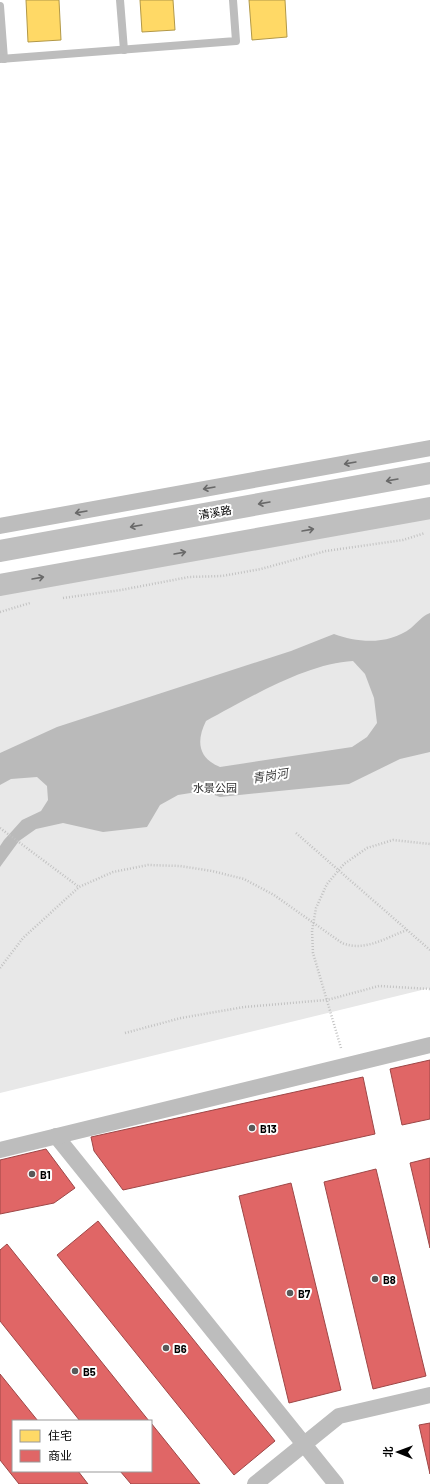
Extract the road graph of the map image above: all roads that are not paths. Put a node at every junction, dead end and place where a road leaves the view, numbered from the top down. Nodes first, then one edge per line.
1 (120, 0) edge
2 (233, 0) edge
3 (0, 6) edge
4 (124, 50) junction
5 (2, 59) edge
6 (430, 448) edge
7 (430, 472) edge
8 (430, 508) edge
9 (0, 526) edge
10 (0, 551) edge
11 (0, 585) edge
12 (430, 1046) edge
13 (56, 1136) junction
14 (0, 1150) edge
15 (430, 1395) edge
16 (303, 1444) junction
17 (255, 1484) edge
18 (336, 1484) edge

1 - 4 lane
2 - 4 lane
3 - 5 lane
4 - 5 lane
6 -> 9 street
7 -> 10 main road, 清溪路
11 -> 8 main road
12 - 13 street
13 - 14 street
13 - 16 street
15 - 16 street
16 - 17 street
16 - 18 street

